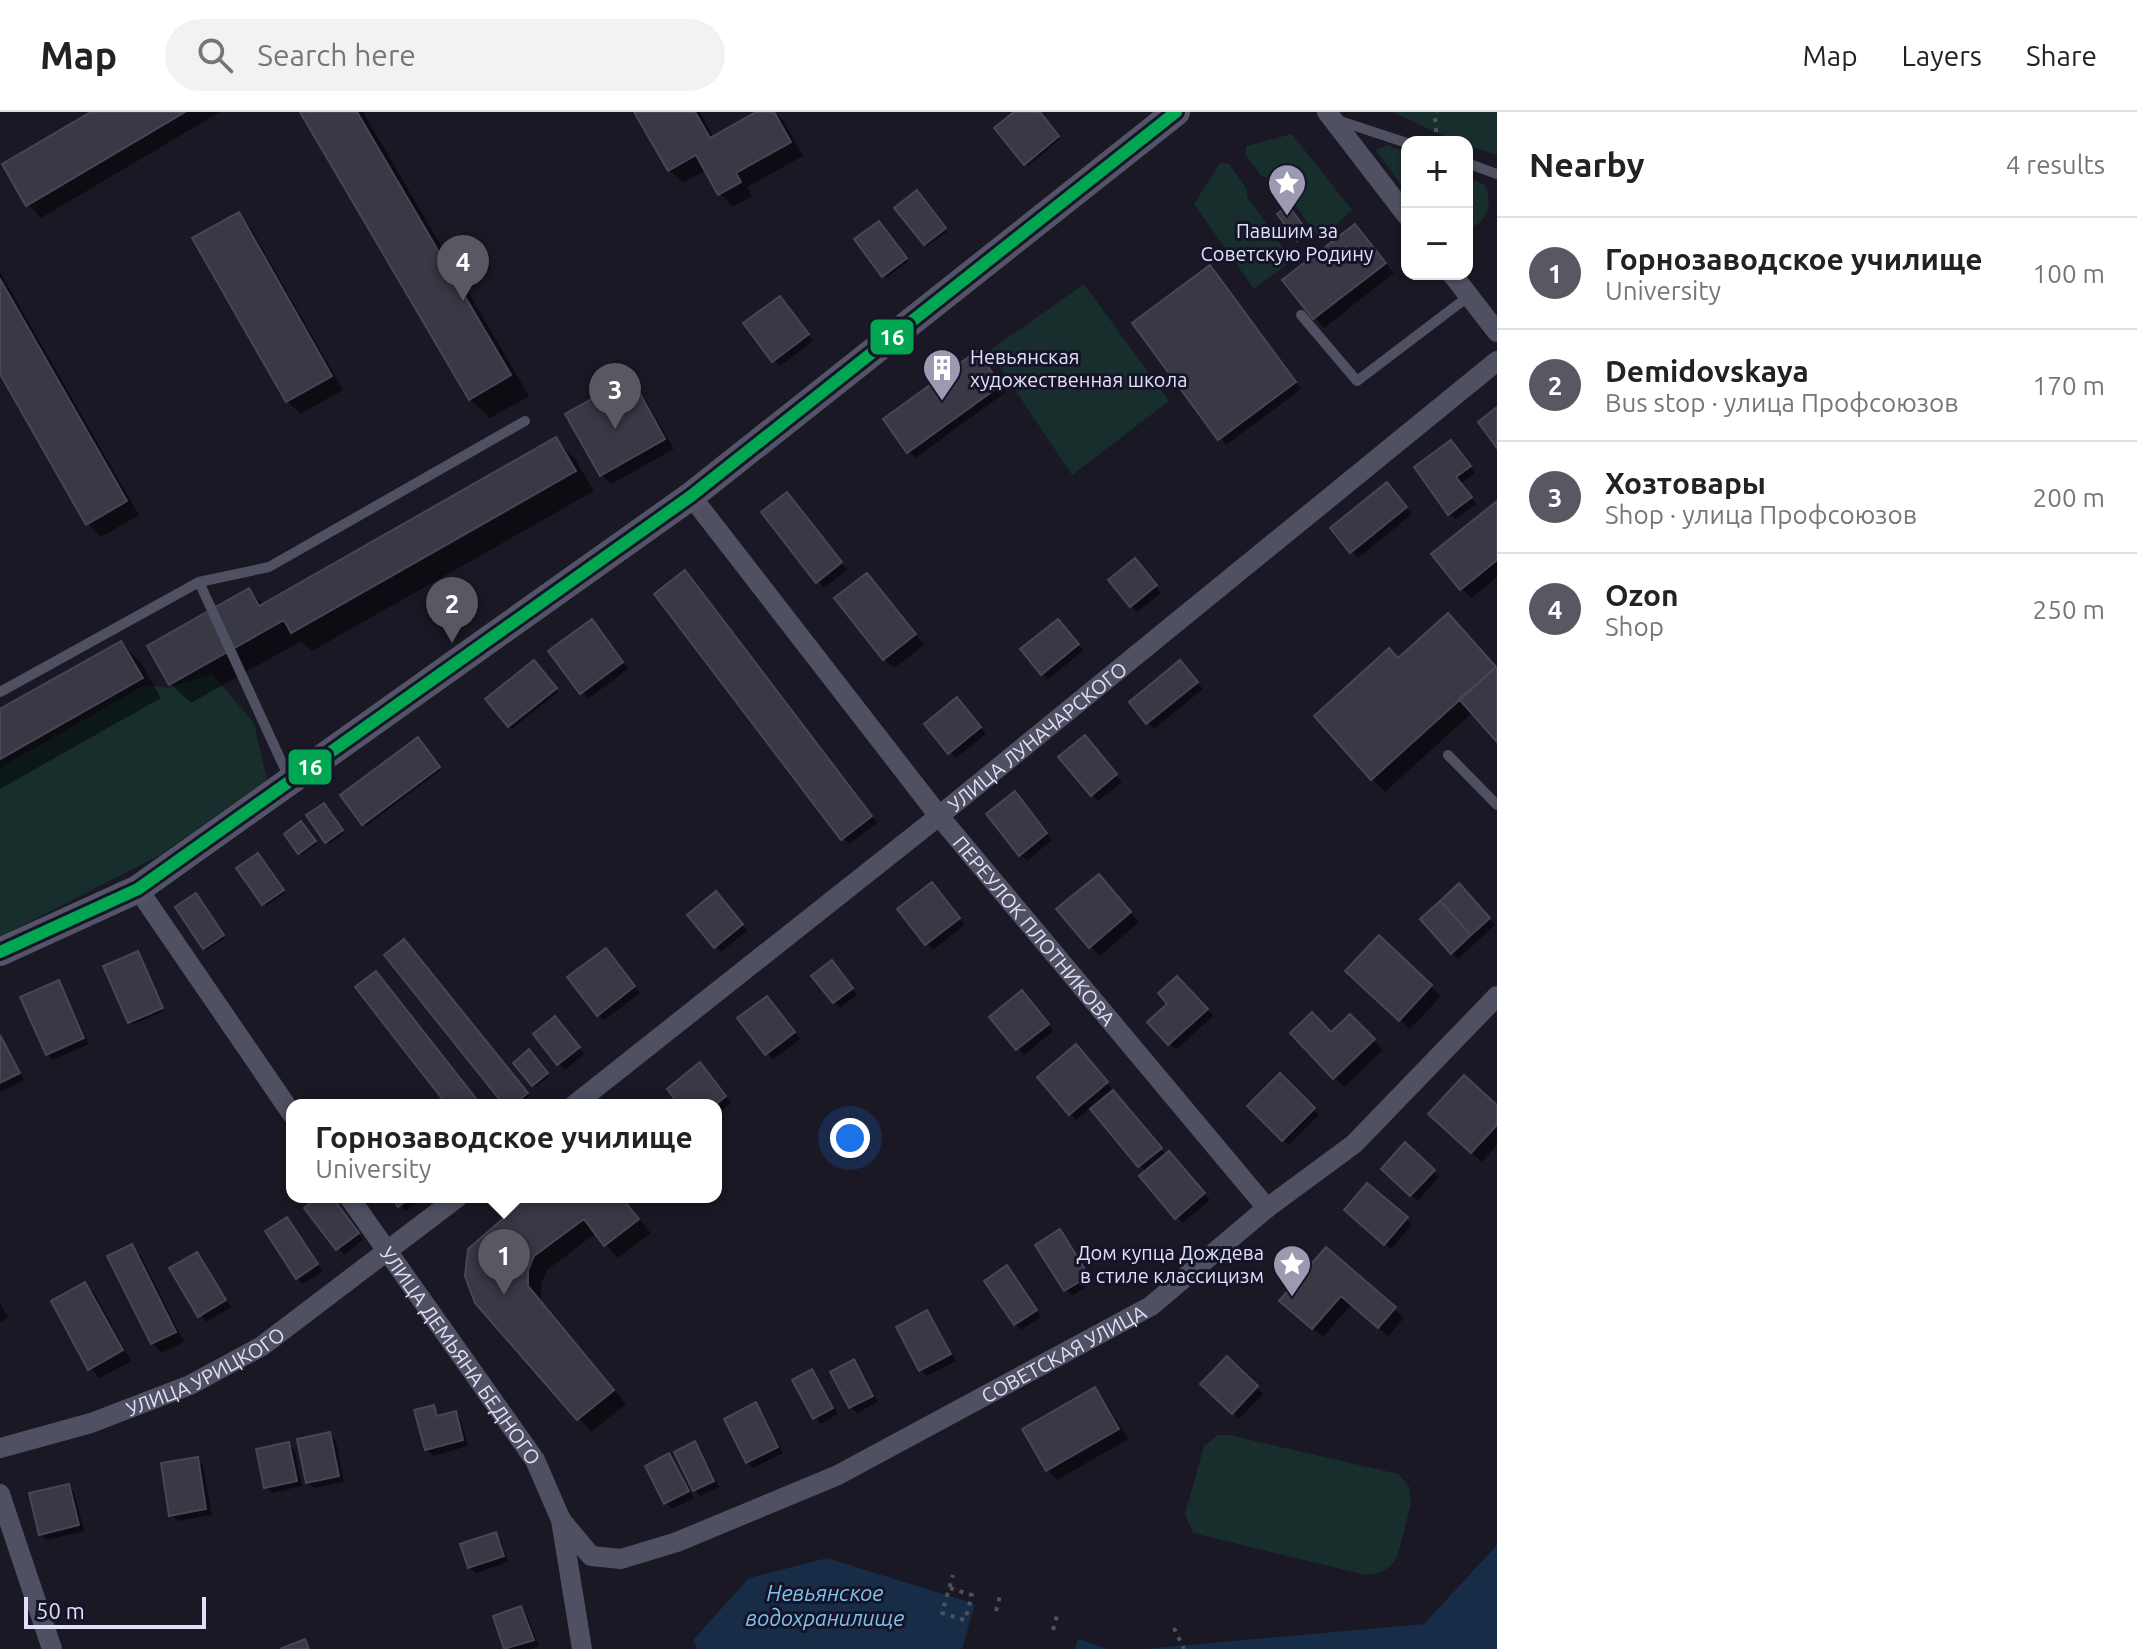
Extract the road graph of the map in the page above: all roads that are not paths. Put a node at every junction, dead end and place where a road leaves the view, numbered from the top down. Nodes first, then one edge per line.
1 (1176, 112) edge
2 (1329, 115) edge
3 (1401, 141) edge
4 (1473, 165) edge
5 (1497, 174) edge
6 (1401, 208) edge
7 (1457, 280) edge
8 (1469, 296) junction
9 (1301, 315) dead end
10 (1497, 332) edge
11 (1497, 361) edge
12 (525, 421) dead end
13 (691, 496) junction
14 (199, 582) junction
15 (0, 692) edge
16 (1448, 755) dead end
17 (290, 782) junction
18 (1497, 805) edge
19 (939, 816) junction
20 (138, 889) junction
21 (0, 952) edge
22 (1497, 996) edge
23 (582, 1099) edge
24 (286, 1105) edge
25 (353, 1203) edge
26 (450, 1203) edge
27 (1267, 1208) junction
28 (387, 1253) junction
29 (0, 1448) edge
30 (0, 1494) edge
31 (561, 1520) junction
32 (52, 1649) edge
33 (582, 1649) edge

1 - 13 street
2 - 3 lane
2 - 6 street
4 - 5 lane
7 - 8 street
8 - 9 lane
8 - 10 street
11 - 19 street, УЛИЦА ЛУНАЧАРСКОГО
12 - 14 lane
13 - 17 street
13 - 19 street, ПЕРЕУЛОК ПЛОТНИКОВА
14 - 15 lane
14 - 17 lane
16 - 18 lane
17 - 20 street
19 - 23 street, УЛИЦА ЛУНАЧАРСКОГО
19 - 27 street, ПЕРЕУЛОК ПЛОТНИКОВА
20 - 21 street
20 - 24 street
22 - 27 street, СОВЕТСКАЯ УЛИЦА
25 - 28 street, УЛИЦА ДЕМЬЯНА БЕДНОГО
26 - 28 street
27 - 31 street, СОВЕТСКАЯ УЛИЦА
28 - 29 street, УЛИЦА УРИЦКОГО
28 - 31 street, УЛИЦА ДЕМЬЯНА БЕДНОГО
30 - 32 street
31 - 33 street

